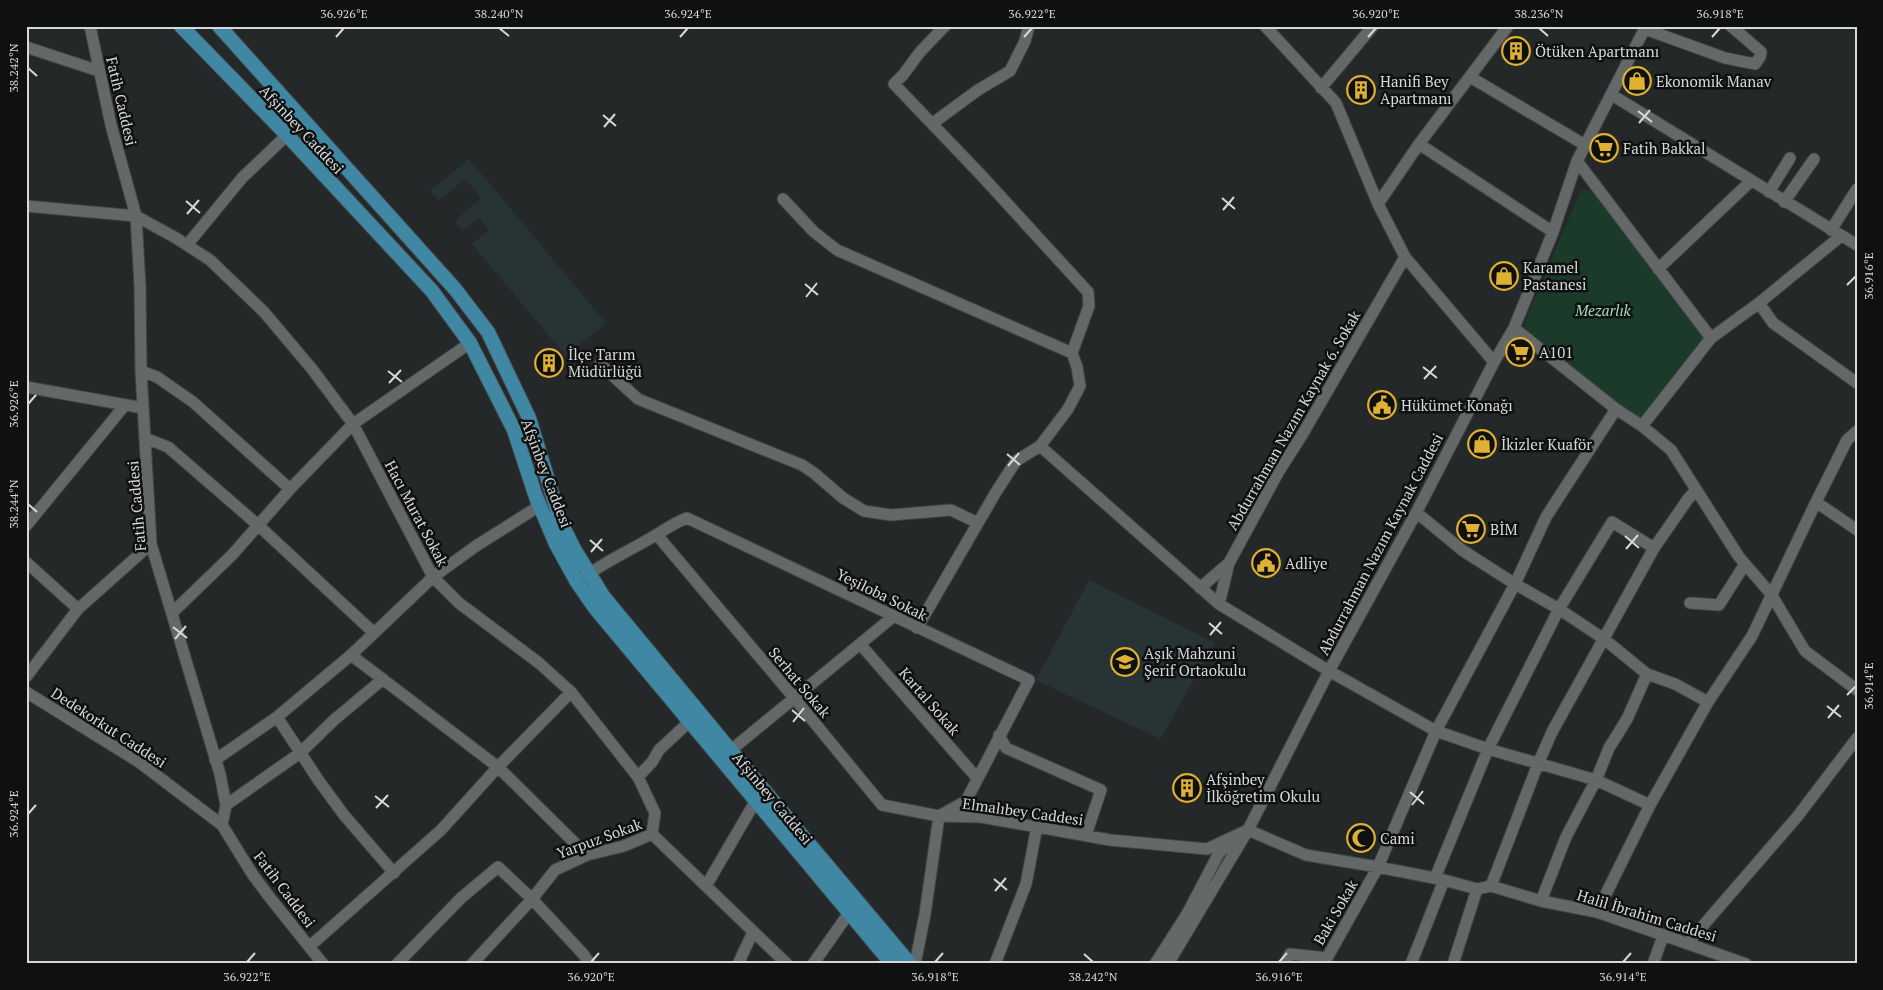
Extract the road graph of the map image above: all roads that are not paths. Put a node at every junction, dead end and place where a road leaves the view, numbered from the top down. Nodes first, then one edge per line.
1 (91, 26) edge
2 (181, 26) edge
3 (218, 26) edge
4 (945, 26) edge
5 (1029, 26) edge
6 (1265, 26) edge
7 (1373, 26) edge
8 (1732, 26) edge
9 (1645, 28) edge
10 (1502, 29) edge
11 (26, 47) edge
12 (99, 71) junction
13 (1470, 77) junction
14 (1321, 88) junction
15 (1612, 95) junction
16 (932, 123) junction
17 (287, 136) junction
18 (1419, 144) junction
19 (1586, 145) junction
20 (1790, 158) dead end
21 (1814, 159) dead end
22 (1577, 161) junction
23 (1752, 181) junction
24 (1857, 189) edge
25 (1769, 192) junction
26 (784, 199) dead end
27 (1784, 202) junction
28 (1378, 204) junction
29 (26, 206) edge
30 (136, 216) junction
31 (1831, 230) junction
32 (1553, 232) junction
33 (1841, 236) junction
34 (187, 244) junction
35 (1857, 245) edge
36 (1405, 257) junction
37 (1658, 269) junction
38 (1758, 303) junction
39 (1514, 328) junction
40 (1711, 338) junction
41 (470, 343) junction
42 (1072, 353) junction
43 (1494, 362) junction
44 (600, 364) dead end
45 (141, 371) junction
46 (1857, 383) edge
47 (26, 387) edge
48 (125, 405) junction
49 (144, 408) junction
50 (1616, 409) junction
51 (353, 424) junction
52 (1642, 426) junction
53 (1857, 431) edge
54 (146, 438) junction
55 (1040, 446) junction
56 (290, 489) junction
57 (1696, 490) junction
58 (536, 498) junction
59 (1816, 502) junction
60 (1415, 515) junction
61 (978, 523) junction
62 (258, 525) junction
63 (26, 526) edge
64 (1857, 530) edge
65 (657, 535) junction
66 (151, 544) junction
67 (1654, 548) junction
68 (26, 562) edge
69 (1229, 563) junction
70 (1745, 564) junction
71 (434, 577) junction
72 (583, 578) junction
73 (1515, 584) junction
74 (1200, 588) junction
75 (1771, 594) junction
76 (1690, 603) dead end
77 (1219, 604) junction
78 (78, 609) junction
79 (1559, 609) junction
80 (172, 613) junction
81 (894, 616) junction
82 (917, 628) junction
83 (374, 633) junction
84 (1604, 639) junction
85 (860, 644) junction
86 (351, 655) junction
87 (1329, 671) junction
88 (1647, 674) junction
89 (26, 677) edge
90 (383, 679) junction
91 (1857, 690) edge
92 (26, 692) edge
93 (571, 692) junction
94 (795, 699) junction
95 (1708, 702) junction
96 (277, 717) junction
97 (690, 722) junction
98 (1436, 731) junction
99 (999, 735) junction
100 (1857, 738) edge
101 (1488, 749) junction
102 (300, 753) junction
103 (725, 755) junction
104 (215, 760) junction
105 (1538, 764) junction
106 (498, 767) junction
107 (638, 777) junction
108 (978, 778) junction
109 (1596, 780) junction
110 (966, 801) junction
111 (756, 802) junction
112 (226, 805) junction
113 (1650, 805) junction
114 (939, 816) junction
115 (981, 817) junction
116 (222, 825) junction
117 (1038, 826) junction
118 (1248, 830) junction
119 (652, 834) junction
120 (1086, 835) junction
121 (587, 855) junction
122 (1378, 867) junction
123 (394, 873) junction
124 (1440, 879) junction
125 (706, 886) junction
126 (1491, 886) junction
127 (1477, 889) junction
128 (532, 899) junction
129 (1540, 901) junction
130 (1597, 912) junction
131 (849, 913) junction
132 (752, 932) junction
133 (1663, 936) junction
134 (1688, 943) junction
135 (310, 946) junction
136 (584, 961) edge
137 (323, 964) edge
138 (397, 964) edge
139 (472, 964) edge
140 (738, 964) edge
141 (787, 964) edge
142 (813, 964) edge
143 (892, 964) edge
144 (910, 964) edge
145 (915, 964) edge
146 (994, 964) edge
147 (1155, 964) edge
148 (1168, 964) edge
149 (1285, 964) edge
150 (1412, 964) edge
151 (1453, 964) edge
152 (1653, 964) edge
153 (1746, 964) edge

1 - 12 street, Fatih Caddesi
2 - 17 main road, Afşinbey Caddesi
3 - 72 main road, Afşinbey Caddesi
4 - 16 street
5 - 16 street
6 - 14 street
7 - 14 street
8 - 9 street
9 - 15 street, Abdurrahman Nazım Kaynak Caddesi
10 - 13 street
11 - 12 street
12 - 30 street, Fatih Caddesi
13 - 18 street
13 - 19 street
14 - 28 street
15 - 19 street, Abdurrahman Nazım Kaynak Caddesi
15 - 23 street
16 - 42 street
17 - 34 street
17 - 41 main road, Afşinbey Caddesi
18 - 28 street
18 - 32 street
19 - 22 street, Abdurrahman Nazım Kaynak Caddesi
20 - 25 street
21 - 27 street
22 - 32 street, Abdurrahman Nazım Kaynak Caddesi
22 - 37 street
23 - 25 street
23 - 37 street
24 - 31 street
25 - 27 street
26 - 42 street
27 - 31 street
28 - 36 street
29 - 30 street
30 - 34 street, Hacı Murat Sokak
30 - 45 street, Fatih Caddesi
31 - 33 street
32 - 39 street, Abdurrahman Nazım Kaynak Caddesi
33 - 35 street
33 - 38 street
34 - 51 street, Hacı Murat Sokak
36 - 43 street
36 - 69 street, Abdurrahman Nazım Kaynak 6. Sokak
37 - 40 street
38 - 40 street
38 - 46 street
39 - 43 street, Abdurrahman Nazım Kaynak Caddesi
39 - 50 street
40 - 52 street
41 - 51 street
41 - 58 main road, Afşinbey Caddesi
42 - 55 street
43 - 60 street, Abdurrahman Nazım Kaynak Caddesi
44 - 61 street
45 - 49 street, Fatih Caddesi
45 - 56 street
47 - 48 street
48 - 49 street
48 - 63 street
49 - 54 street, Fatih Caddesi
50 - 52 street
50 - 73 street
51 - 56 street
51 - 71 street, Hacı Murat Sokak
52 - 57 street
53 - 59 street
54 - 62 street
54 - 66 street, Fatih Caddesi
55 - 61 street
55 - 74 street
56 - 62 street
57 - 67 street
57 - 70 street
58 - 71 street
58 - 72 main road, Afşinbey Caddesi
59 - 64 street
59 - 75 street
60 - 73 street
60 - 87 street, Abdurrahman Nazım Kaynak Caddesi
61 - 82 street
62 - 80 street
62 - 83 street
65 - 72 street, Yeşiloba Sokak
65 - 81 street, Yeşiloba Sokak
65 - 94 street, Serhat Sokak
66 - 78 street
66 - 80 street, Fatih Caddesi
67 - 79 street
67 - 84 street
68 - 78 street
69 - 74 street
69 - 77 street, Abdurrahman Nazım Kaynak 6. Sokak
70 - 75 street
70 - 76 street
71 - 83 street
71 - 93 street, Hacı Murat Sokak
72 - 97 main road, Afşinbey Caddesi
72 - 103 main road, Afşinbey Caddesi
73 - 79 street
73 - 98 street
74 - 77 street
75 - 91 street
75 - 95 street
77 - 87 street
78 - 89 street
79 - 84 street
79 - 101 street
80 - 104 street, Fatih Caddesi
81 - 82 street, Yeşiloba Sokak
81 - 85 street
82 - 99 street, Yeşiloba Sokak
83 - 86 street
84 - 88 street
84 - 105 street
85 - 94 street
85 - 108 street, Kartal Sokak
86 - 90 street
86 - 96 street
87 - 98 street
87 - 118 street, Abdurrahman Nazım Kaynak Caddesi
88 - 95 street
88 - 109 street
90 - 102 street
90 - 106 street
92 - 116 street, Dedekorkut Caddesi
93 - 106 street
93 - 107 street, Hacı Murat Sokak
94 - 103 street
94 - 114 street, Serhat Sokak
95 - 113 street
96 - 102 street
96 - 104 street
97 - 103 main road, Afşinbey Caddesi
97 - 107 street
98 - 101 street
98 - 122 street
99 - 108 street, Yeşiloba Sokak
99 - 120 street
100 - 134 street
101 - 105 street
101 - 124 street
102 - 112 street
102 - 123 street
103 - 111 main road, Afşinbey Caddesi
103 - 144 main road, Afşinbey Caddesi
104 - 112 street, Fatih Caddesi
105 - 109 street
105 - 126 street
106 - 121 street
106 - 123 street
107 - 119 street, Hacı Murat Sokak
108 - 110 street, Yeşiloba Sokak
109 - 113 street
109 - 129 street
110 - 114 street
110 - 115 street
111 - 125 street
111 - 131 main road, Afşinbey Caddesi
112 - 116 street, Fatih Caddesi
113 - 130 street
114 - 115 street, Elmalıbey Caddesi
114 - 145 street
115 - 117 street, Elmalıbey Caddesi
116 - 135 street, Fatih Caddesi
117 - 120 street, Elmalıbey Caddesi
117 - 146 street
118 - 120 street, Elmalıbey Caddesi
118 - 122 street, Halil İbrahim Caddesi
118 - 147 street
118 - 148 street, Abdurrahman Nazım Kaynak Caddesi
119 - 121 street, Yarpuz Sokak
119 - 125 street, Yarpuz Sokak
121 - 128 street, Yarpuz Sokak
122 - 124 street, Halil İbrahim Caddesi
122 - 149 street, Baki Sokak
123 - 135 street
124 - 127 street, Halil İbrahim Caddesi
124 - 150 street
125 - 132 street, Yarpuz Sokak
126 - 127 street, Halil İbrahim Caddesi
126 - 129 street, Halil İbrahim Caddesi
127 - 151 street
128 - 136 street
128 - 138 street
128 - 139 street, Yarpuz Sokak
129 - 130 street, Halil İbrahim Caddesi
130 - 133 street, Halil İbrahim Caddesi
131 - 142 street
131 - 143 main road, Afşinbey Caddesi
132 - 140 street
132 - 141 street, Yarpuz Sokak
133 - 134 street, Halil İbrahim Caddesi
133 - 152 street
134 - 153 street, Halil İbrahim Caddesi
135 - 137 street, Fatih Caddesi

